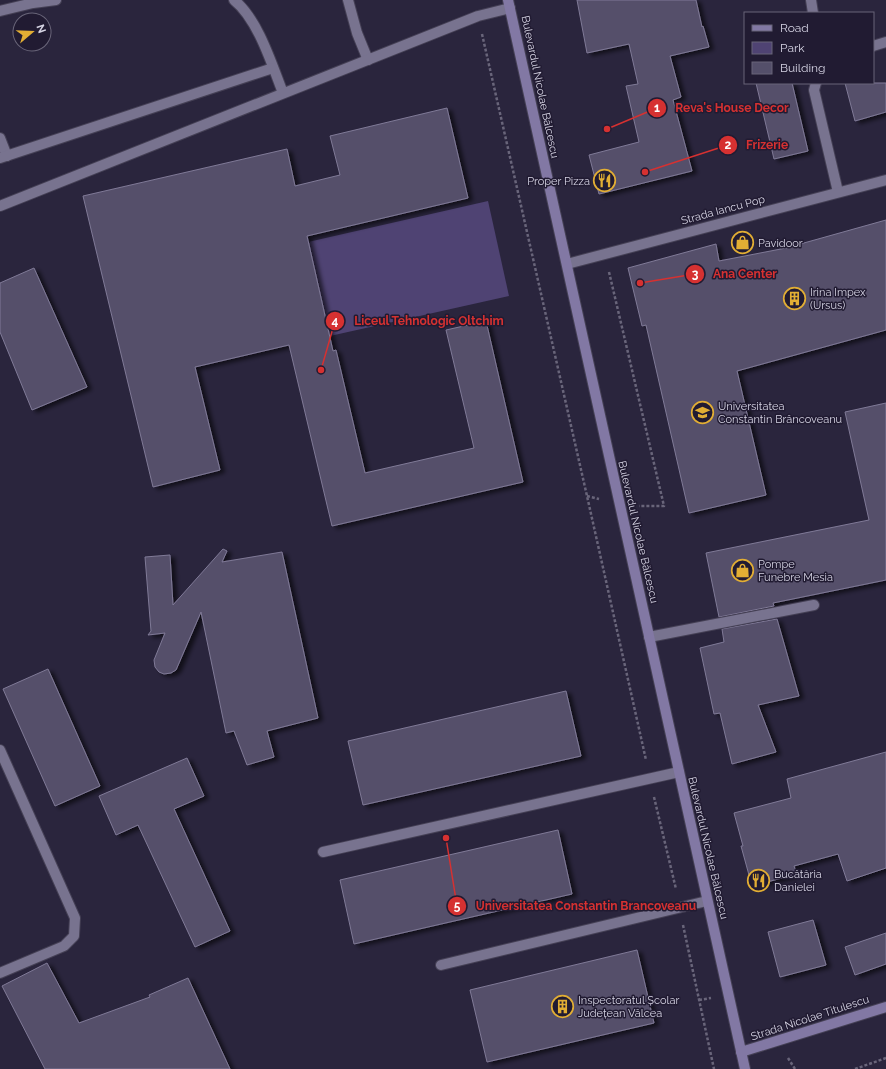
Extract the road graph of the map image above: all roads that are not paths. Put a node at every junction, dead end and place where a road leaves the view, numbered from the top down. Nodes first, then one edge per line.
1 (56, 0) edge
2 (234, 0) edge
3 (348, 0) edge
4 (811, 0) edge
5 (509, 4) edge
6 (0, 11) edge
7 (813, 12) edge
8 (886, 42) edge
9 (874, 46) edge
10 (368, 60) junction
11 (273, 68) junction
12 (816, 84) edge
13 (283, 93) junction
14 (0, 138) edge
15 (3, 157) edge
16 (886, 180) edge
17 (838, 192) junction
18 (0, 206) edge
19 (567, 264) junction
20 (814, 605) dead end
21 (649, 637) junction
22 (0, 750) edge
23 (679, 772) junction
24 (323, 852) dead end
25 (707, 901) junction
26 (441, 965) dead end
27 (0, 973) edge
28 (886, 1007) edge
29 (741, 1052) junction
30 (744, 1069) edge

1 - 6 street
2 - 11 street
3 - 10 street
4 - 7 street
5 - 10 street
5 - 19 main road, Bulevardul Nicolae Bălcescu
8 - 9 street
10 - 13 street
11 - 13 street
11 - 15 street
12 - 17 street
13 - 18 street
14 - 15 street
16 - 17 street, Strada Iancu Pop
17 - 19 street, Strada Iancu Pop
19 - 21 main road, Bulevardul Nicolae Bălcescu
20 - 21 street
21 - 23 main road, Bulevardul Nicolae Bălcescu
22 - 27 street
23 - 24 street
23 - 25 main road, Bulevardul Nicolae Bălcescu
25 - 26 street
25 - 29 main road, Bulevardul Nicolae Bălcescu
28 - 29 main road, Strada Nicolae Titulescu
29 - 30 main road, Bulevardul Nicolae Bălcescu

